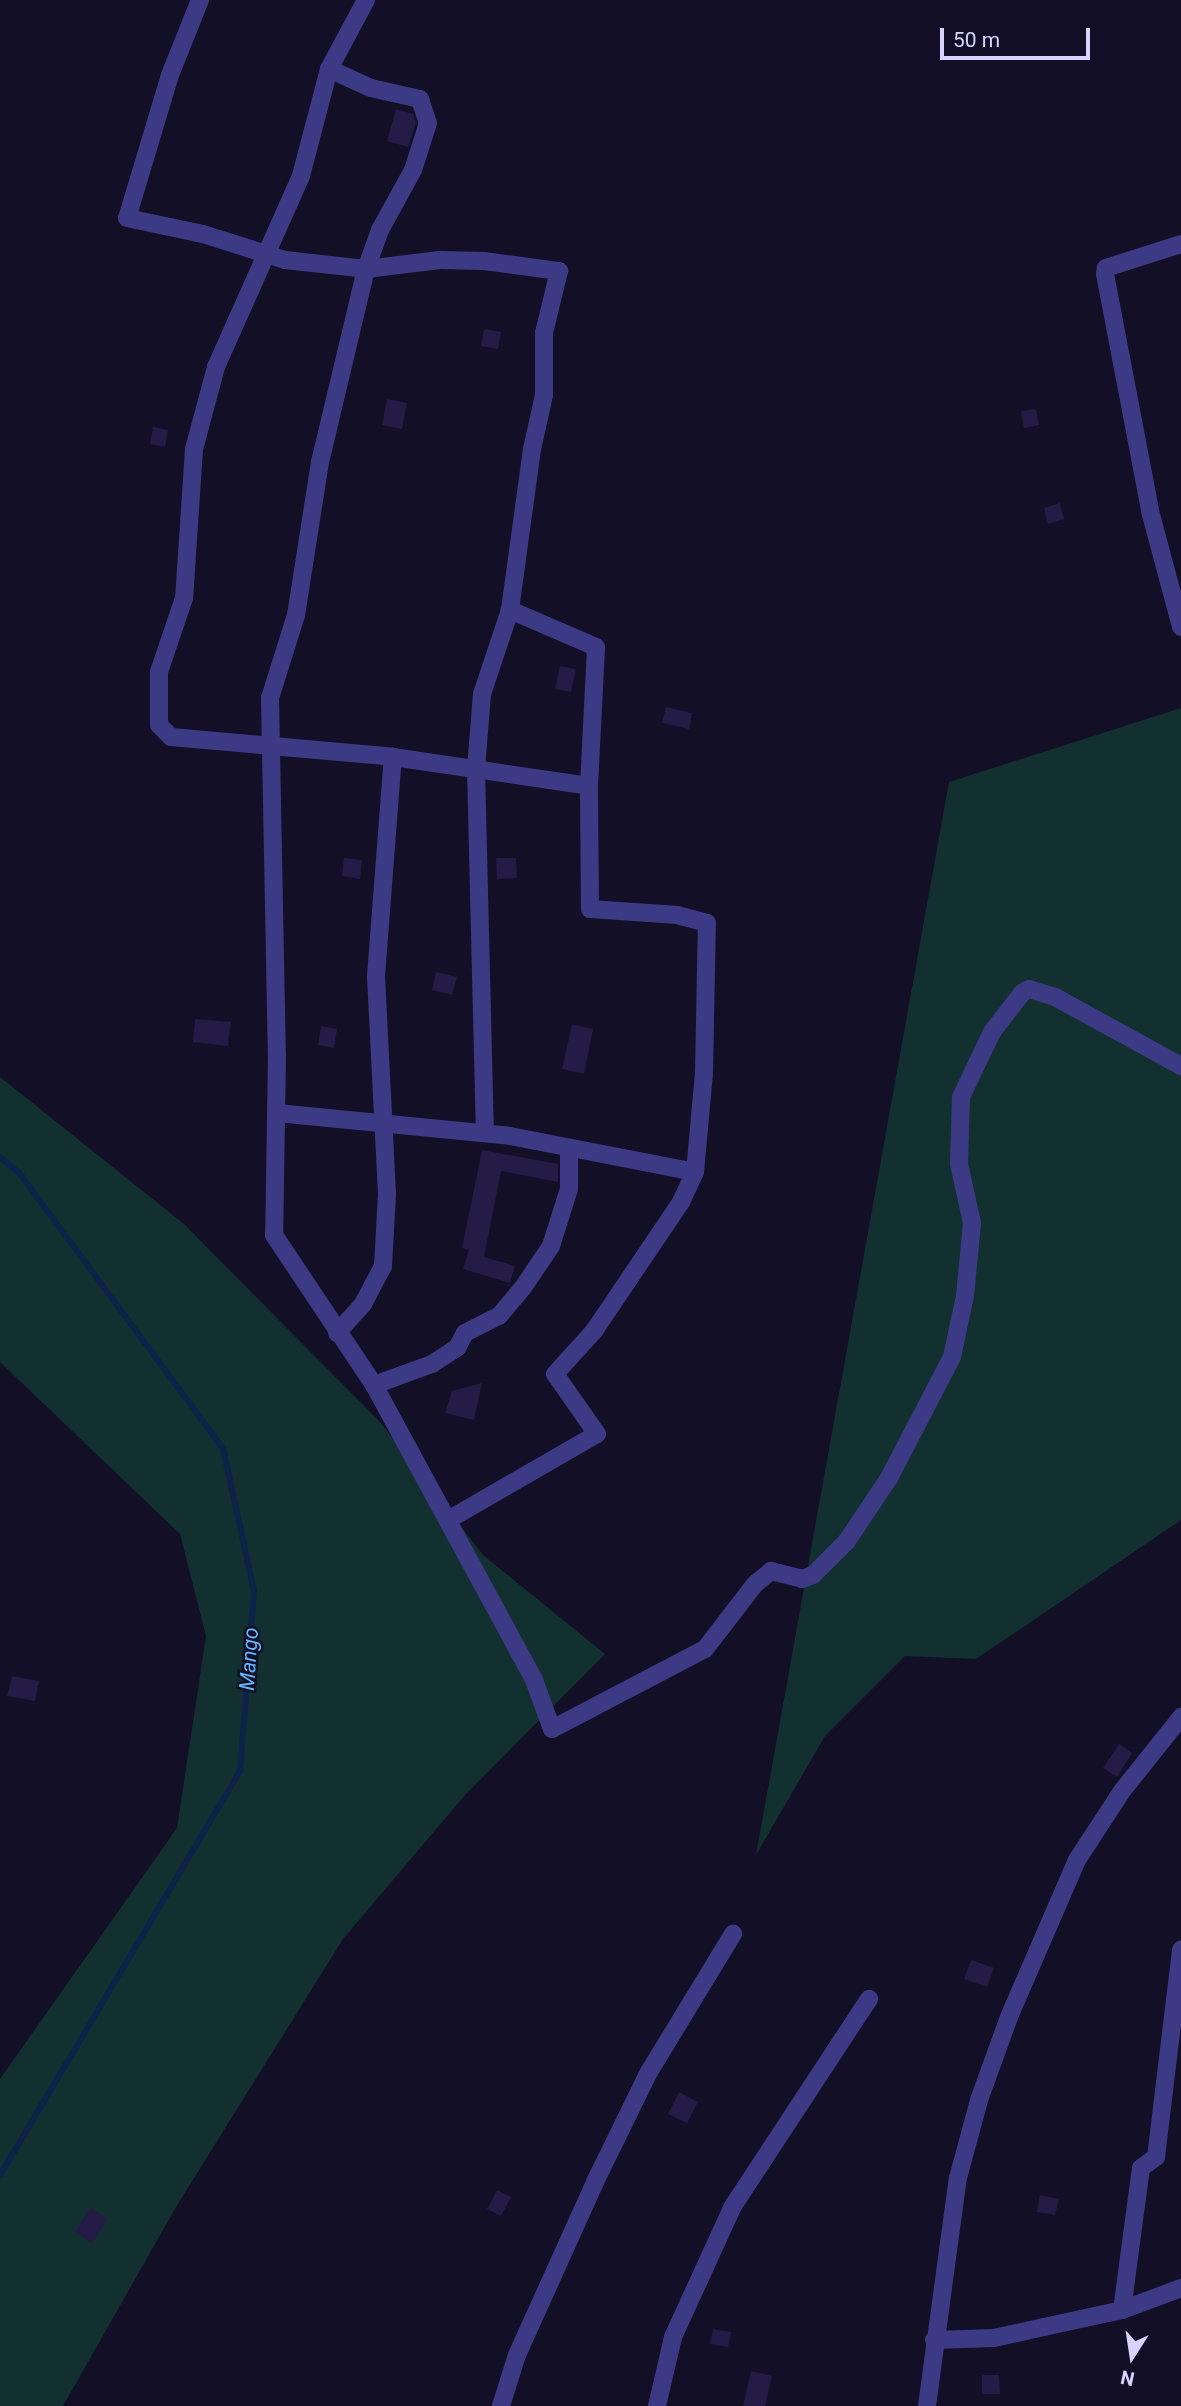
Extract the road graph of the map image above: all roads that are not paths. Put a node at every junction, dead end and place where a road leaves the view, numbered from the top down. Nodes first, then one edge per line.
1 (200, 0) edge
2 (366, 0) edge
3 (329, 69) junction
4 (1181, 244) edge
5 (264, 252) junction
6 (366, 269) junction
7 (510, 610) junction
8 (1181, 627) edge
9 (268, 742) junction
10 (393, 757) junction
11 (476, 769) junction
12 (589, 786) junction
13 (1181, 1066) edge
14 (277, 1113) junction
15 (383, 1124) junction
16 (485, 1133) junction
17 (569, 1148) junction
18 (695, 1172) junction
19 (337, 1333) junction
20 (374, 1385) junction
21 (448, 1520) junction
22 (1181, 1717) edge
23 (733, 1934) dead end
24 (1181, 1950) edge
25 (869, 1999) dead end
26 (1181, 2288) edge
27 (1122, 2310) junction
28 (934, 2340) junction
29 (502, 2406) edge
30 (657, 2406) edge
31 (927, 2406) edge

1 - 5 street
2 - 3 street
3 - 5 street
3 - 6 street
4 - 8 street
5 - 6 street
5 - 9 street
6 - 7 street
6 - 9 street
7 - 11 street
7 - 12 street
9 - 10 street
9 - 14 street
10 - 11 street
10 - 15 street
11 - 12 street
11 - 16 street
12 - 18 street
13 - 21 street
14 - 15 street
14 - 19 street
15 - 16 street
15 - 19 street
16 - 17 street
17 - 18 street
17 - 20 street
18 - 21 street
19 - 20 street
20 - 21 street
22 - 28 street
23 - 29 street
24 - 27 street
25 - 30 street
26 - 27 street
27 - 28 street
28 - 31 street

